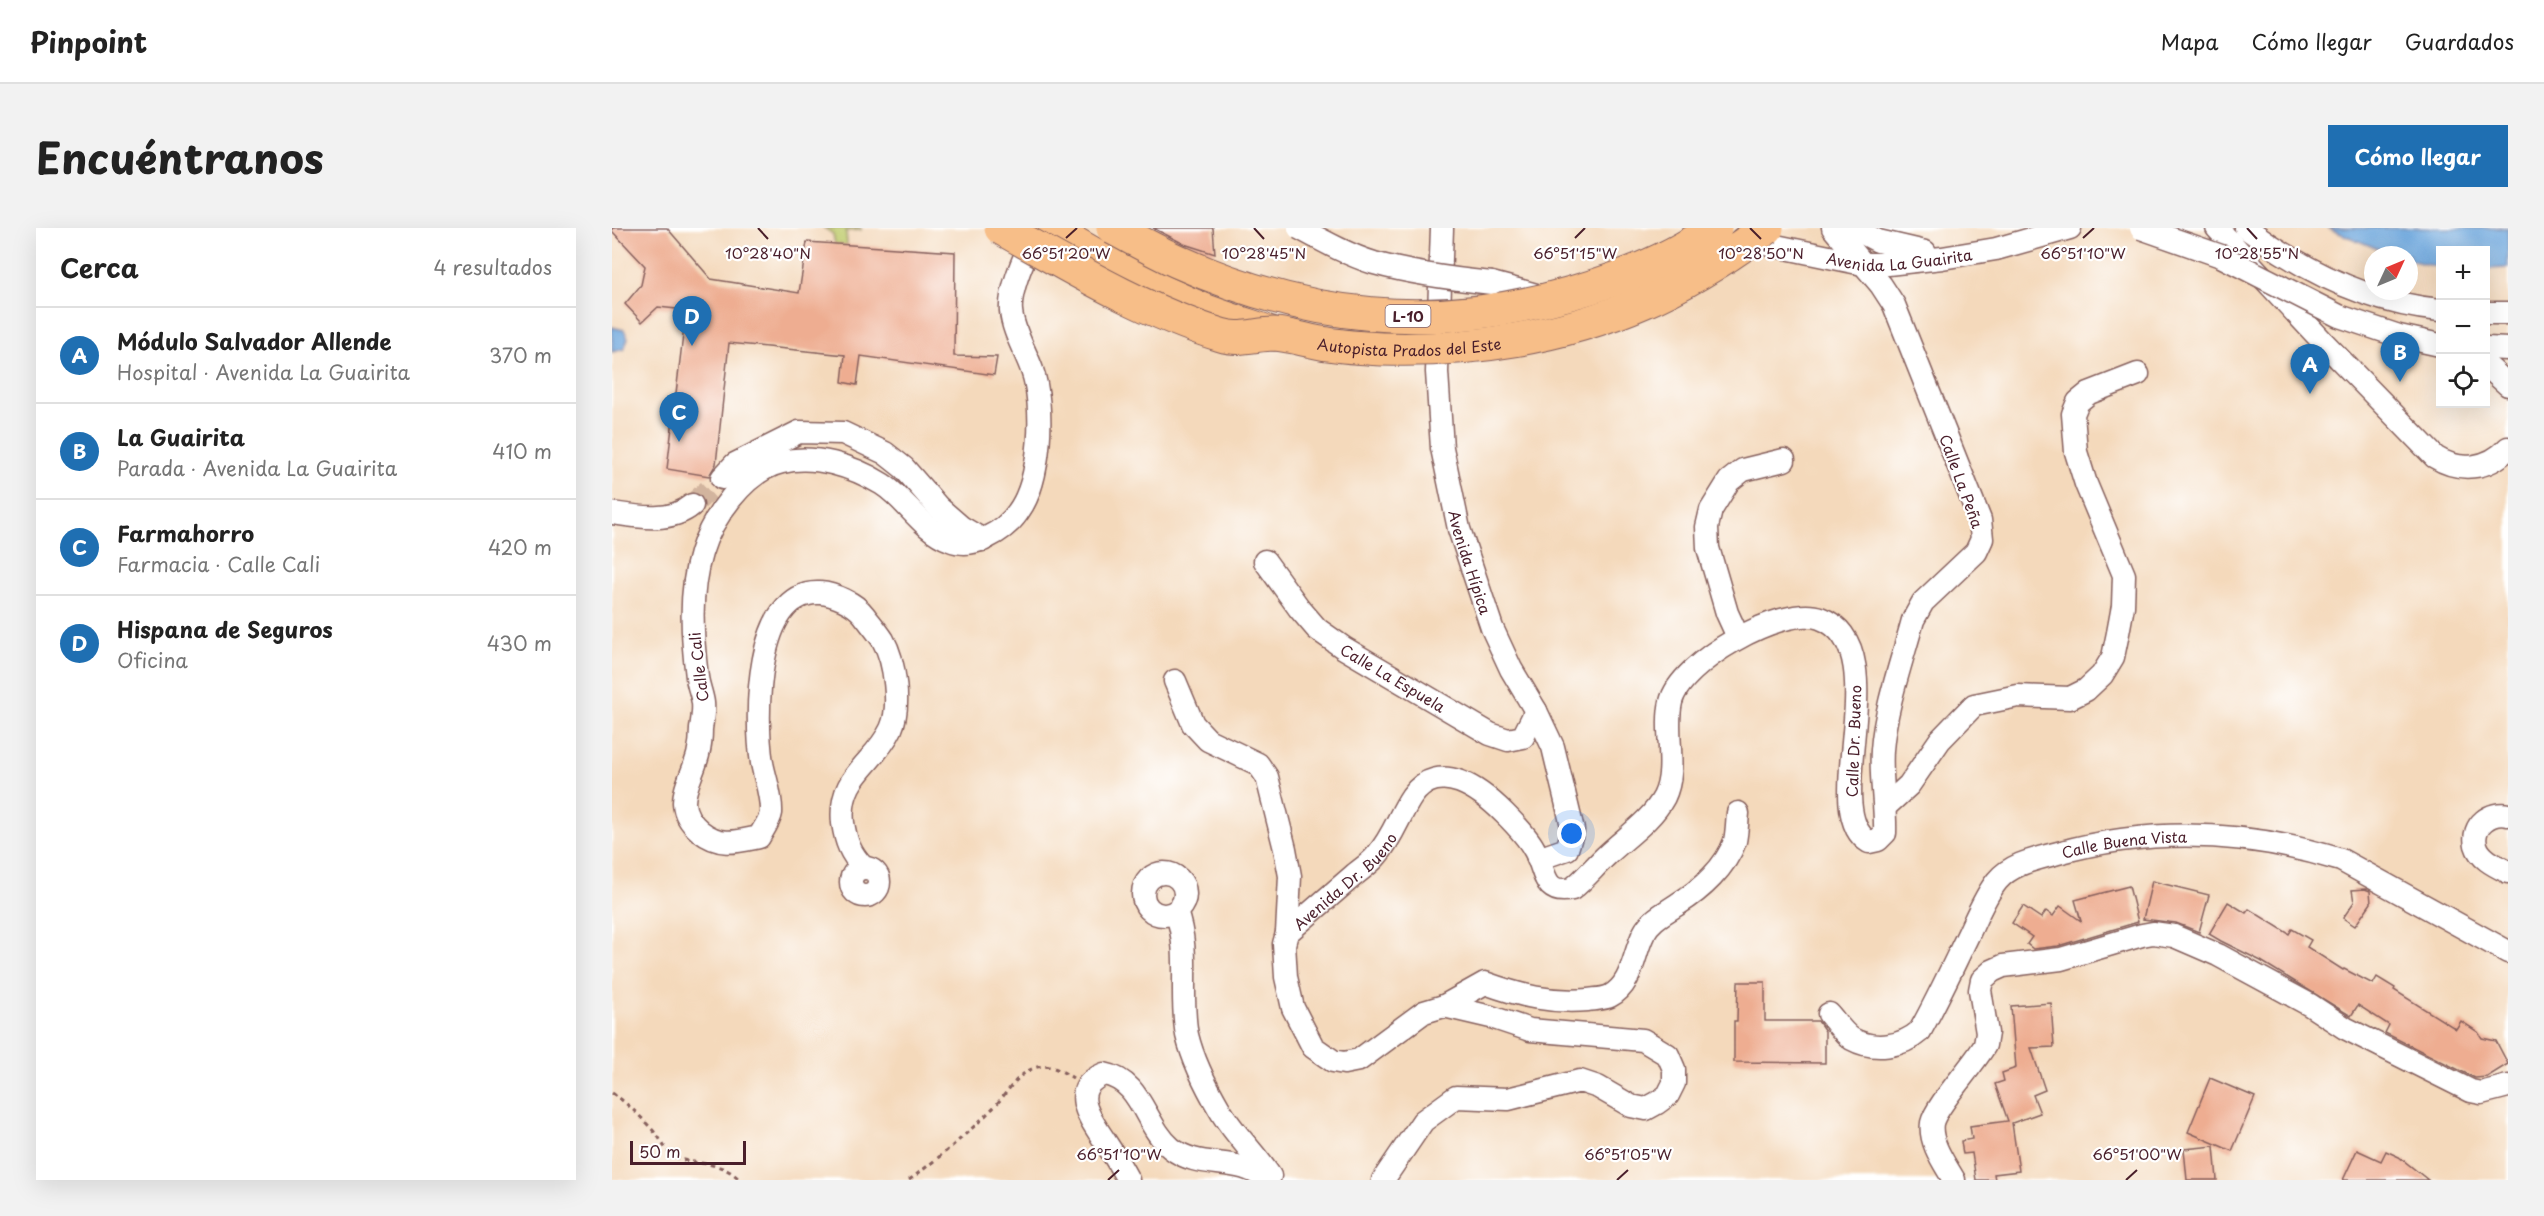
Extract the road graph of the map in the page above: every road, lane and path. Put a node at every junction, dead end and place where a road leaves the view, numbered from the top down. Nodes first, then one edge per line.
1 (1001, 228) edge
2 (1037, 228) edge
3 (1049, 228) edge
4 (1113, 228) edge
5 (1299, 228) edge
6 (1442, 228) edge
7 (1695, 228) edge
8 (1715, 228) edge
9 (1767, 228) edge
10 (1833, 228) edge
11 (1853, 228) edge
12 (2070, 228) edge
13 (2141, 228) edge
14 (2217, 228) edge
15 (2246, 228) edge
16 (1956, 255) junction
17 (1863, 264) junction
18 (1552, 299) junction
19 (2436, 309) edge
20 (2490, 313) edge
21 (2508, 313) edge
22 (1274, 334) junction
23 (2436, 344) edge
24 (2490, 348) edge
25 (2508, 349) edge
26 (2490, 368) edge
27 (2138, 374) dead end
28 (2507, 382) edge
29 (2508, 448) edge
30 (1784, 460) dead end
31 (722, 478) tunnel mouth
32 (692, 505) tunnel mouth
33 (612, 513) edge
34 (983, 540) junction
35 (1265, 561) dead end
36 (1738, 638) junction
37 (1174, 681) dead end
38 (1536, 711) junction
39 (1886, 806) junction
40 (1738, 813) dead end
41 (2508, 815) edge
42 (1538, 859) junction
43 (863, 867) dead end
44 (2508, 872) edge
45 (1176, 912) dead end
46 (1287, 933) junction
47 (2508, 952) edge
48 (1444, 1006) junction
49 (1828, 1014) dead end
50 (2508, 1086) edge
51 (1088, 1087) junction
52 (612, 1093) edge
53 (740, 1180) edge
54 (909, 1180) edge
55 (1128, 1180) edge
56 (1266, 1180) edge
57 (1272, 1180) edge
58 (1383, 1180) edge
59 (1954, 1180) edge

1 - 22 highway, L-10, bridge
2 - 34 street
3 - 22 highway, Autopista Prados del Este / L-10
4 - 18 highway, Autopista Prados del Este / L-10, bridge
5 - 18 street, bridge
6 - 38 street, Avenida Hípica
7 - 17 street, Avenida La Guairita
8 - 18 highway, Autopista Prados del Este / L-10, bridge
9 - 22 highway, Autopista Prados del Este / L-10, bridge
10 - 17 street, Calle La Peña
11 - 16 street
12 - 16 street, Avenida La Guairita
13 - 23 street, bridge
14 - 29 street
15 - 19 street
16 - 17 street, Avenida La Guairita
17 - 39 street, Calle La Peña
20 - 21 street
24 - 25 street
26 - 28 street
27 - 39 street
30 - 36 street
31 - 34 street
32 - 33 street
34 - 43 street, Calle Cali
35 - 38 street, Calle La Espuela
36 - 39 street, Calle Dr. Bueno
36 - 42 street, Calle Dr. Bueno
37 - 46 street
38 - 42 street, Avenida Hípica
40 - 48 street, Avenida Dr. Bueno
41 - 44 street
42 - 46 street, Avenida Dr. Bueno
45 - 57 street
46 - 48 street, Avenida Dr. Bueno
47 - 49 street, Calle Buena Vista
48 - 58 street
50 - 59 street
51 - 54 path
51 - 55 street
51 - 56 street
52 - 53 path

